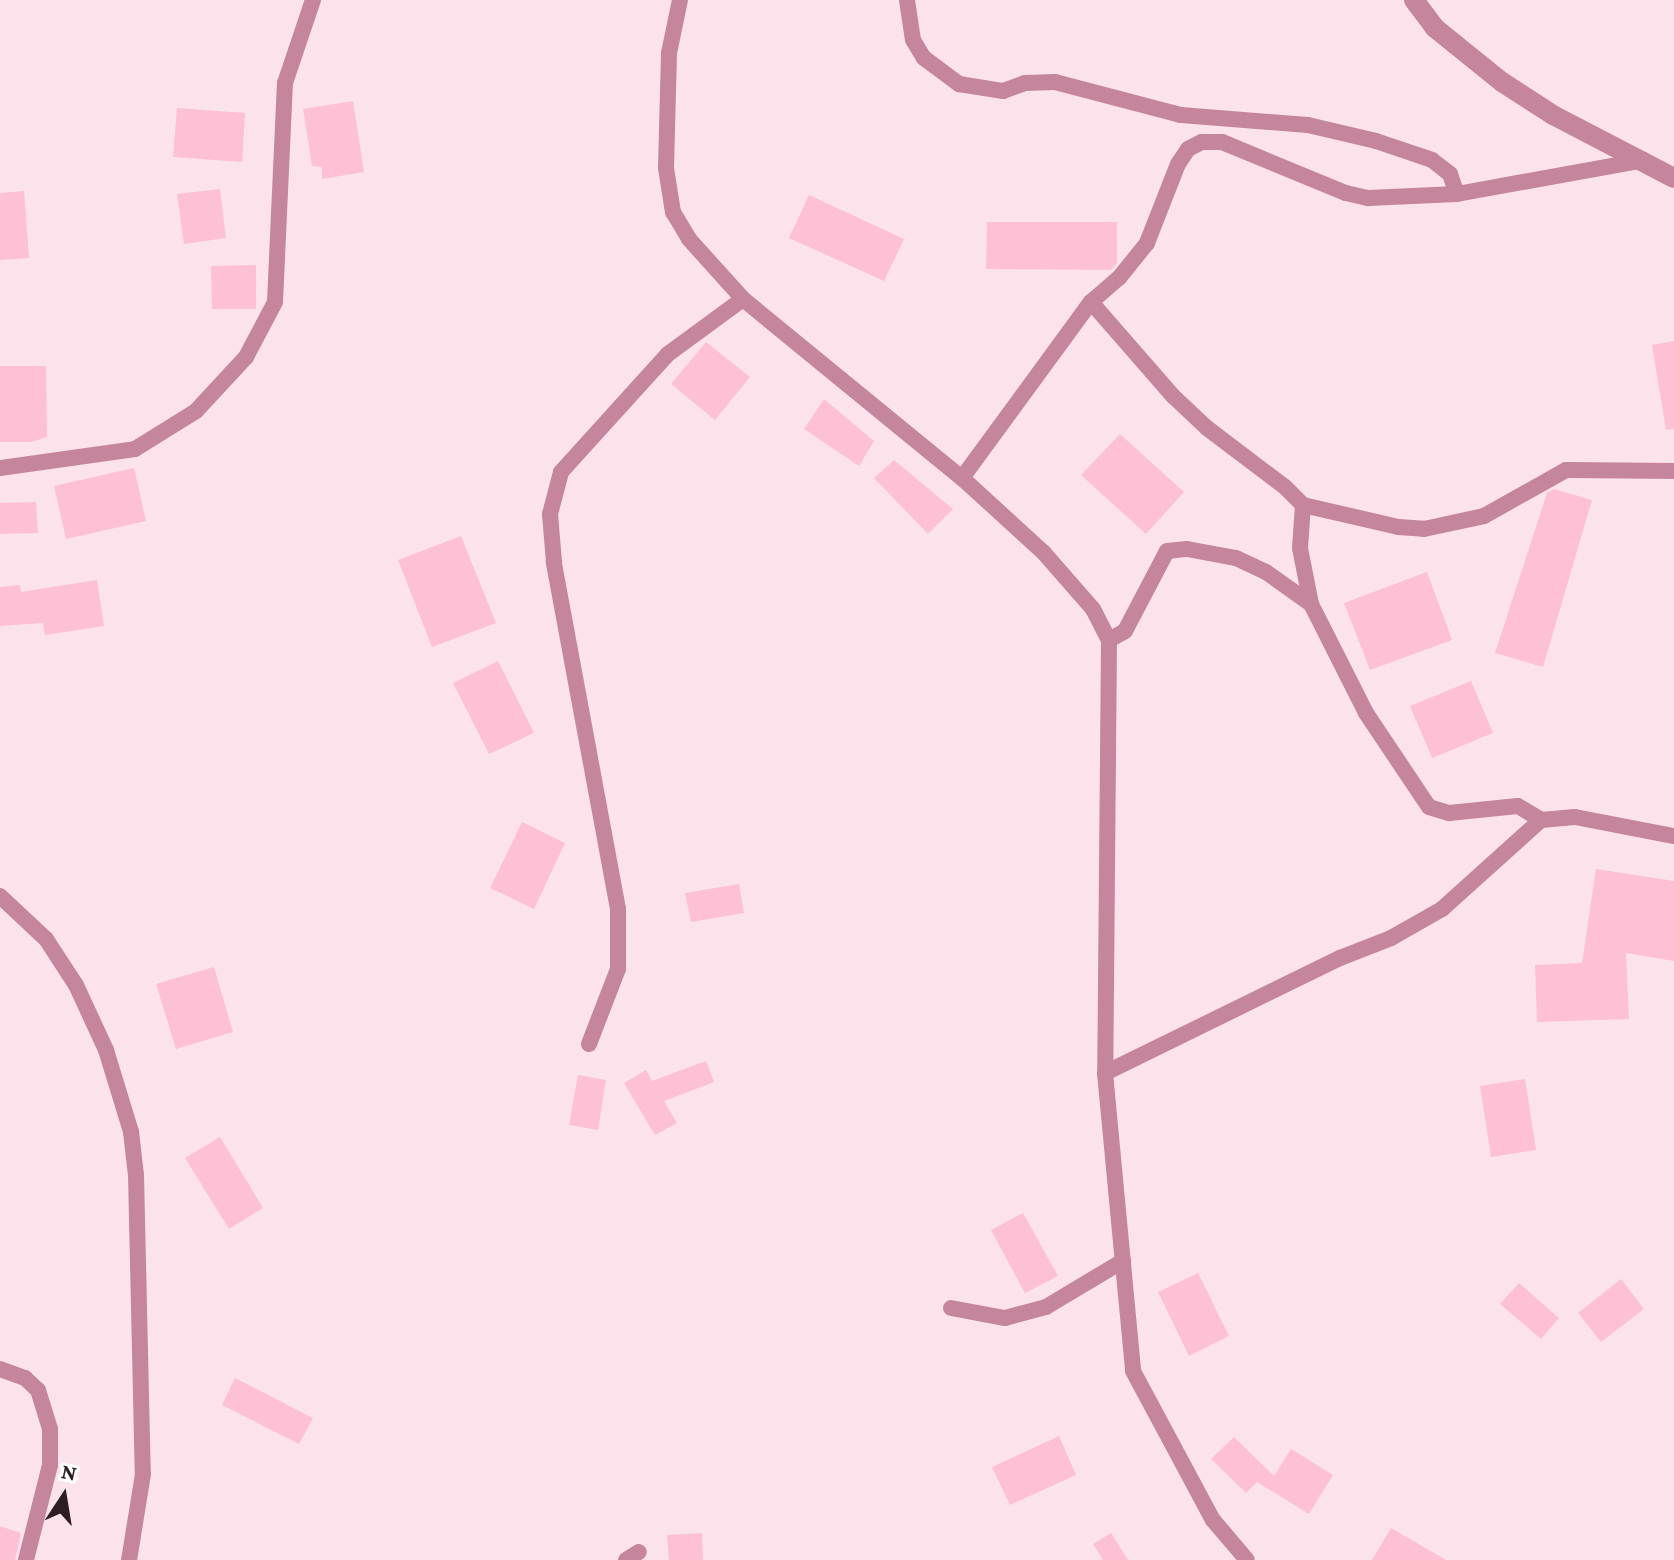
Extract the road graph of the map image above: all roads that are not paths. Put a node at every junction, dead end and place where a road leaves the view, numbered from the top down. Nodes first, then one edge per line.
1 (313, 0) edge
2 (680, 0) edge
3 (907, 0) edge
4 (1414, 0) edge
5 (1644, 160) junction
6 (1674, 178) edge
7 (1457, 194) junction
8 (743, 299) junction
9 (1091, 302) junction
10 (0, 468) edge
11 (1674, 471) edge
12 (962, 478) junction
13 (1303, 505) junction
14 (1311, 604) junction
15 (1109, 640) junction
16 (1541, 820) junction
17 (1674, 836) edge
18 (0, 896) edge
19 (589, 1044) dead end
20 (1105, 1073) junction
21 (1123, 1261) junction
22 (951, 1308) dead end
23 (0, 1369) edge
24 (26, 1560) edge
25 (129, 1560) edge
26 (1247, 1560) edge

1 - 10 street
2 - 8 street
3 - 7 street
4 - 5 street
5 - 6 street
5 - 7 street
7 - 9 street
8 - 12 street
8 - 19 street
9 - 12 street
9 - 13 street
11 - 13 street
12 - 15 street
13 - 14 street
14 - 15 street
14 - 16 street
15 - 20 street
16 - 17 street
16 - 20 street
18 - 25 street
20 - 21 street
21 - 22 street
21 - 26 street
23 - 24 street

